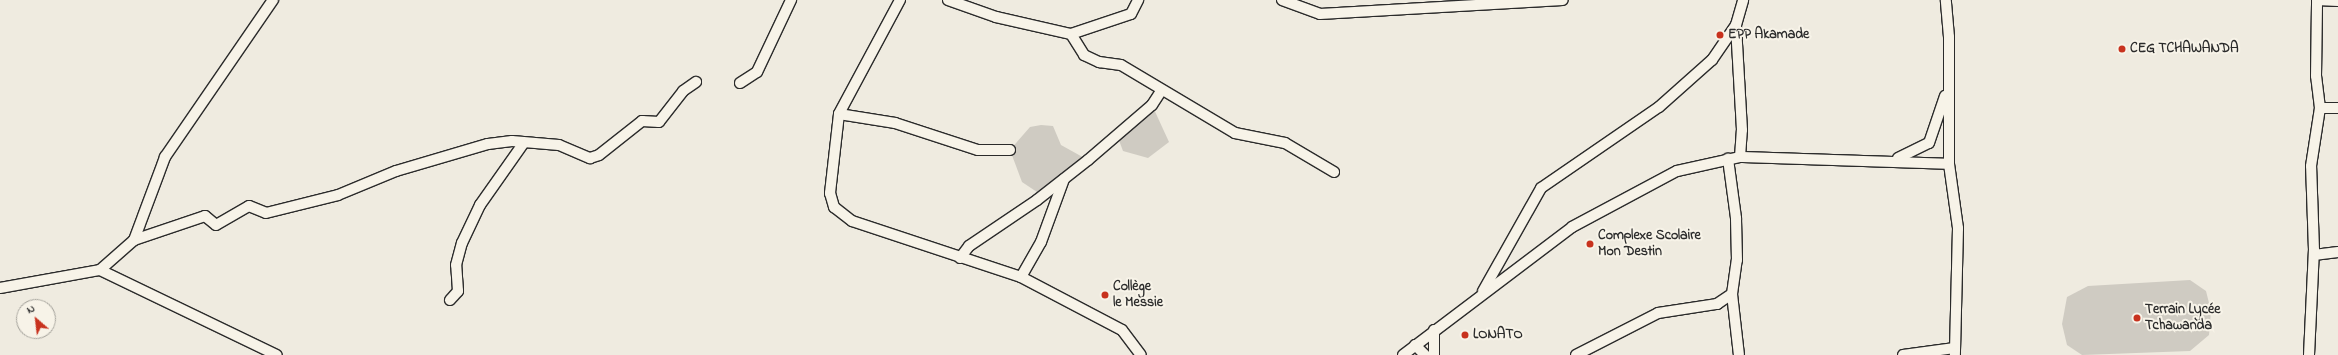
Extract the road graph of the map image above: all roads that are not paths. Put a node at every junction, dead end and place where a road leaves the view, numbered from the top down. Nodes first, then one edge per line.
1 (273, 0) edge
2 (790, 0) edge
3 (900, 0) edge
4 (948, 0) edge
5 (1138, 0) edge
6 (1282, 0) edge
7 (1563, 0) edge
8 (1743, 0) edge
9 (1946, 0) edge
10 (2317, 0) edge
11 (2338, 1) edge
12 (1413, 4) edge
13 (1736, 26) junction
14 (1071, 34) junction
15 (696, 82) dead end
16 (740, 83) dead end
17 (1947, 89) junction
18 (1161, 91) junction
19 (2320, 108) junction
20 (2338, 108) edge
21 (839, 114) junction
22 (523, 144) junction
23 (1010, 150) dead end
24 (1740, 156) junction
25 (1728, 159) junction
26 (1886, 161) junction
27 (1949, 164) junction
28 (1334, 172) dead end
29 (1064, 179) junction
30 (134, 240) junction
31 (2338, 252) edge
32 (2314, 255) junction
33 (960, 258) junction
34 (100, 270) junction
35 (1021, 278) junction
36 (0, 288) edge
37 (1482, 293) junction
38 (1732, 294) junction
39 (450, 300) dead end
40 (1434, 330) junction
41 (1415, 345) junction
42 (1955, 352) edge
43 (277, 355) edge
44 (1141, 355) edge
45 (1403, 355) edge
46 (1426, 355) edge
47 (1434, 355) edge
48 (1576, 355) edge
49 (1739, 355) edge
50 (1903, 355) edge
51 (2310, 355) edge

1 - 30 street
2 - 16 street
3 - 21 street
4 - 14 street
5 - 14 street
6 - 12 street
7 - 12 street
8 - 13 street
9 - 17 street
10 - 11 street
10 - 19 street
13 - 24 street
13 - 37 street
14 - 18 street
15 - 22 street
17 - 26 street
17 - 27 street
18 - 28 street
18 - 29 street
19 - 20 street
19 - 32 street
21 - 23 street
21 - 33 street
22 - 30 street
22 - 39 street
24 - 25 street
24 - 26 street
25 - 37 street
25 - 38 street
26 - 27 street
27 - 42 street
29 - 33 street
29 - 35 street
30 - 34 street
31 - 32 street
32 - 51 street
33 - 35 street
34 - 36 street
34 - 43 street
35 - 44 street
37 - 40 street
38 - 48 street
38 - 49 street
40 - 41 street
40 - 47 street
41 - 45 street
41 - 46 street
42 - 50 street

